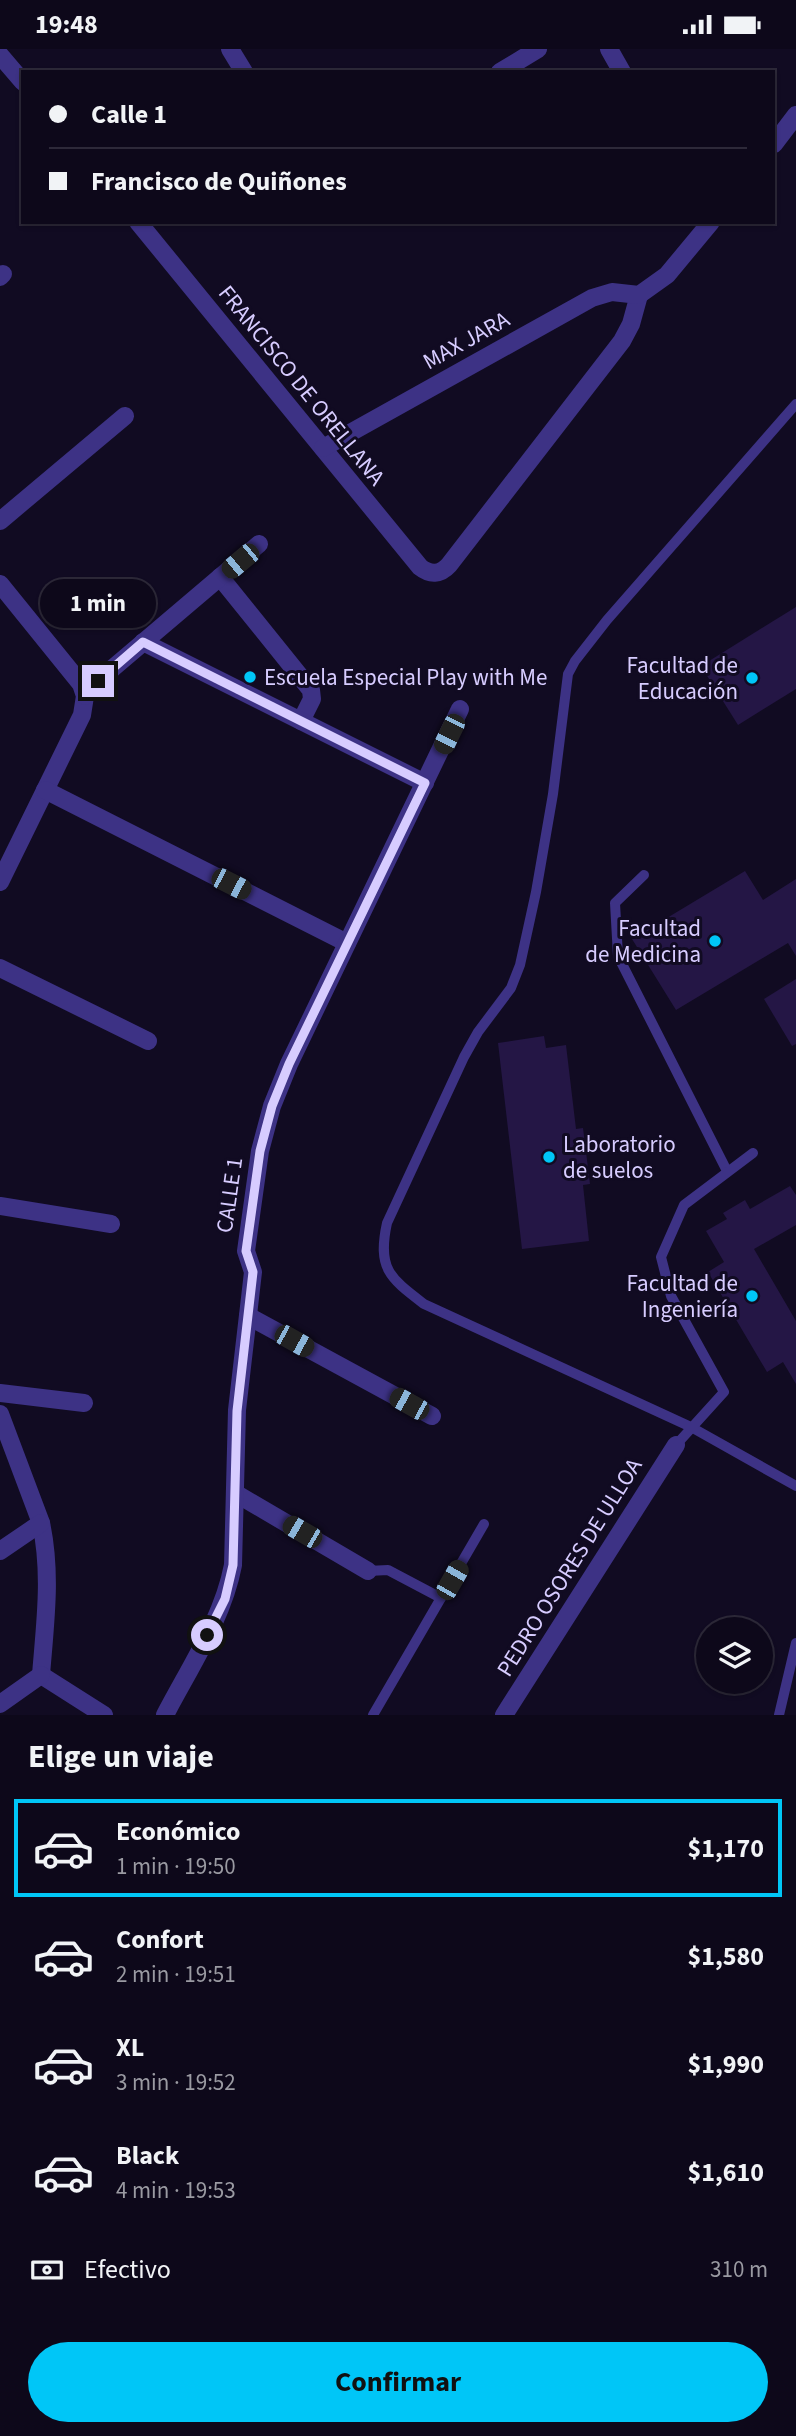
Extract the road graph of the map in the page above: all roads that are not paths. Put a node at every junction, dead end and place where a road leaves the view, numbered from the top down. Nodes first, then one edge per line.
1 (230, 49) edge
2 (538, 49) edge
3 (609, 49) edge
4 (0, 55) edge
5 (243, 70) edge
6 (503, 70) edge
7 (621, 70) edge
8 (21, 80) edge
9 (796, 115) edge
10 (775, 143) edge
11 (140, 224) edge
12 (709, 224) edge
13 (639, 295) junction
14 (796, 404) edge
15 (125, 416) dead end
16 (323, 448) junction
17 (0, 521) edge
18 (259, 544) dead end
19 (220, 577) junction
20 (0, 584) edge
21 (143, 642) junction
22 (85, 696) junction
23 (460, 709) dead end
24 (301, 721) junction
25 (425, 783) junction
26 (45, 790) junction
27 (644, 875) dead end
28 (0, 882) edge
29 (347, 943) junction
30 (0, 968) edge
31 (148, 1041) dead end
32 (753, 1153) dead end
33 (726, 1171) junction
34 (0, 1206) edge
35 (111, 1224) dead end
36 (248, 1316) junction
37 (0, 1393) edge
38 (84, 1403) dead end
39 (0, 1414) edge
40 (432, 1416) dead end
41 (691, 1427) junction
42 (676, 1445) joint
43 (796, 1486) edge
44 (235, 1493) junction
45 (41, 1523) junction
46 (484, 1524) dead end
47 (0, 1551) edge
48 (368, 1571) joint
49 (441, 1598) junction
50 (796, 1643) edge
51 (41, 1675) junction
52 (0, 1704) edge
53 (104, 1715) edge
54 (165, 1715) edge
55 (373, 1715) edge
56 (504, 1715) edge
57 (779, 1715) edge

1 - 5 street
2 - 6 street
3 - 7 street
4 - 8 street
9 - 10 street
11 - 16 street, FRANCISCO DE ORELLANA
12 - 13 street
13 - 16 street, MAX JARA
13 - 16 street, FRANCISCO DE ORELLANA
14 - 41 lane
15 - 17 street
18 - 19 street
19 - 21 street
19 - 24 street
20 - 22 street
21 - 22 street
21 - 24 street
22 - 26 street
23 - 25 street, CALLE 1
24 - 25 street
25 - 29 street, CALLE 1
26 - 28 street
26 - 29 street
27 - 33 lane
29 - 36 street, CALLE 1
30 - 31 street
32 - 33 lane
33 - 41 lane
34 - 35 street
36 - 40 street
36 - 44 street, CALLE 1
37 - 38 street
39 - 45 street
41 - 42 lane
41 - 43 lane
42 - 56 street, PEDRO OSORES DE ULLOA
44 - 48 street
44 - 54 street, CALLE 1
45 - 47 street
45 - 51 street
46 - 49 lane
48 - 49 lane
49 - 55 lane
50 - 57 lane
51 - 52 street
51 - 53 street

